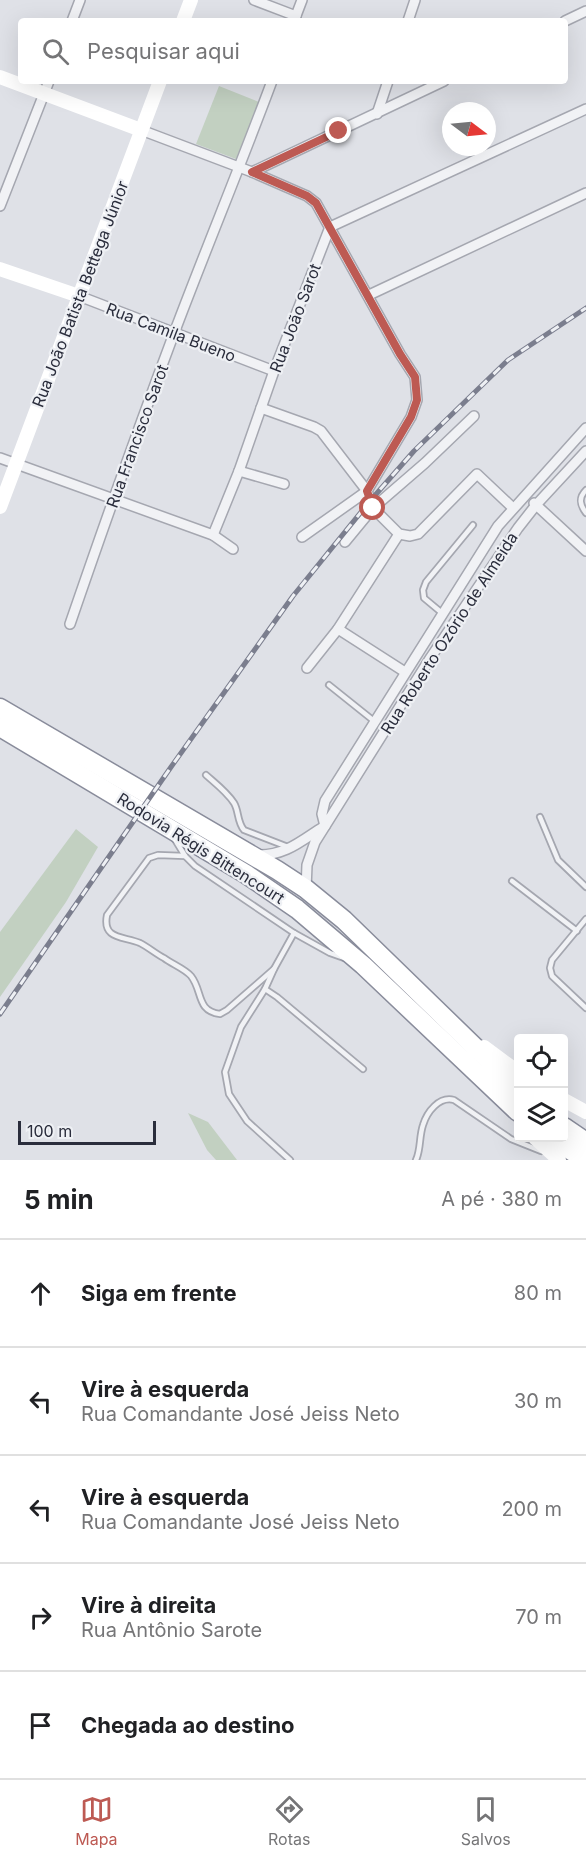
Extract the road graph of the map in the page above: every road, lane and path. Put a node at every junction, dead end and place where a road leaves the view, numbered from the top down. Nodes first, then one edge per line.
1 (80, 0) edge
2 (191, 0) edge
3 (254, 0) edge
4 (302, 0) edge
5 (415, 0) edge
6 (586, 11) edge
7 (73, 18) edge
8 (184, 18) edge
9 (295, 18) edge
10 (409, 18) edge
11 (568, 20) edge
12 (0, 78) edge
13 (18, 82) edge
14 (31, 84) edge
15 (159, 84) edge
16 (271, 84) edge
17 (387, 84) edge
18 (438, 84) edge
19 (46, 87) edge
20 (586, 109) edge
21 (377, 114) junction
22 (141, 130) junction
23 (239, 169) junction
24 (252, 172) junction
25 (586, 193) edge
26 (0, 206) edge
27 (330, 227) junction
28 (0, 269) edge
29 (369, 295) junction
30 (79, 296) junction
31 (174, 334) junction
32 (274, 371) junction
33 (261, 408) junction
34 (474, 416) dead end
35 (586, 428) edge
36 (586, 451) edge
37 (0, 458) edge
38 (16, 464) junction
39 (550, 467) junction
40 (239, 471) junction
41 (562, 478) junction
42 (284, 484) dead end
43 (586, 490) edge
44 (367, 491) junction
45 (526, 495) junction
46 (113, 498) junction
47 (536, 505) junction
48 (0, 507) edge
49 (373, 508) junction
50 (513, 508) junction
51 (586, 513) edge
52 (473, 525) dead end
53 (399, 534) junction
54 (213, 535) junction
55 (302, 537) dead end
56 (345, 542) dead end
57 (233, 549) dead end
58 (586, 551) edge
59 (442, 613) junction
60 (454, 621) junction
61 (70, 624) dead end
62 (338, 629) junction
63 (307, 668) dead end
64 (405, 672) junction
65 (329, 685) dead end
66 (0, 708) edge
67 (374, 721) junction
68 (0, 727) edge
69 (385, 730) junction
70 (206, 775) dead end
71 (540, 817) dead end
72 (167, 826) junction
73 (325, 826) junction
74 (291, 848) junction
75 (252, 855) junction
76 (185, 856) junction
77 (512, 881) dead end
78 (586, 887) edge
79 (306, 890) junction
80 (586, 919) edge
81 (577, 931) junction
82 (294, 933) junction
83 (363, 965) junction
84 (274, 969) junction
85 (265, 989) junction
86 (586, 1008) edge
87 (444, 1017) junction
88 (455, 1053) junction
89 (514, 1068) edge
90 (363, 1069) dead end
91 (518, 1088) edge
92 (568, 1102) edge
93 (514, 1107) edge
94 (586, 1112) edge
95 (514, 1117) edge
96 (568, 1130) edge
97 (540, 1142) edge
98 (559, 1142) edge
99 (586, 1142) edge
100 (557, 1158) edge
101 (290, 1160) edge
102 (416, 1160) edge
103 (585, 1160) edge

1 - 7 street
2 - 8 main road
3 - 9 street
4 - 9 street
5 - 10 street
6 - 11 street
12 - 13 main road
14 - 19 main road
15 - 22 main road, Rua João Batista Bettega Júnior
16 - 23 street, Rua Francisco Sarot
17 - 21 street
18 - 21 street
19 - 22 main road
19 - 26 street
20 - 27 street
21 - 24 street
22 - 23 street
22 - 30 main road, Rua João Batista Bettega Júnior
23 - 24 street
23 - 31 street, Rua Francisco Sarot
24 - 27 street
25 - 29 street
27 - 29 street
27 - 32 street, Rua João Sarot
28 - 30 main road, Rua Camila Bueno
29 - 44 street
30 - 31 street, Rua Camila Bueno
30 - 38 main road, Rua João Batista Bettega Júnior
31 - 32 street, Rua Camila Bueno
31 - 46 street, Rua Francisco Sarot
32 - 33 street, Rua João Sarot
33 - 40 street, Rua João Sarot
33 - 44 street
34 - 49 street
35 - 39 street
36 - 41 street, Rua Roberto Ozório de Almeida
37 - 38 street
38 - 46 street
38 - 48 main road, Rua João Batista Bettega Júnior
39 - 41 street
39 - 45 street
40 - 42 street
40 - 54 street, Rua João Sarot
41 - 47 street, Rua Roberto Ozório de Almeida
43 - 51 lane
44 - 49 street
44 - 55 street
45 - 47 street
45 - 50 street
46 - 54 street
46 - 61 street, Rua Francisco Sarot
47 - 58 street
47 - 60 street, Rua Roberto Ozório de Almeida
49 - 53 street
49 - 56 street
50 - 53 street
50 - 59 street
52 - 59 lane
53 - 62 street
54 - 57 street
59 - 60 street
59 - 64 street
60 - 69 street, Rua Roberto Ozório de Almeida
62 - 63 street
62 - 64 street
64 - 67 street
65 - 67 lane
66 - 75 highway, Rodovia Régis Bittencourt
67 - 69 street
67 - 73 street
68 - 72 highway, Rodovia Régis Bittencourt
69 - 73 street, Rua Roberto Ozório de Almeida
70 - 74 lane
71 - 78 lane
72 - 76 lane
72 - 83 highway, Rodovia Régis Bittencourt
73 - 74 street, Rua Roberto Ozório de Almeida
73 - 79 street, Rua Roberto Ozório de Almeida
74 - 75 street, Rua Roberto Ozório de Almeida
75 - 79 highway, Rodovia Régis Bittencourt
76 - 82 lane
76 - 84 lane
77 - 81 lane
79 - 87 highway, Rodovia Régis Bittencourt
80 - 81 lane
81 - 86 lane
82 - 83 lane
82 - 84 lane
83 - 88 highway, Rodovia Régis Bittencourt
84 - 85 lane
85 - 90 lane
85 - 101 lane
87 - 89 main road
87 - 91 highway, Rodovia Régis Bittencourt
88 - 93 highway, Rodovia Régis Bittencourt
88 - 95 main road
92 - 94 main road
96 - 99 highway
97 - 100 main road
98 - 103 highway
100 - 102 lane

